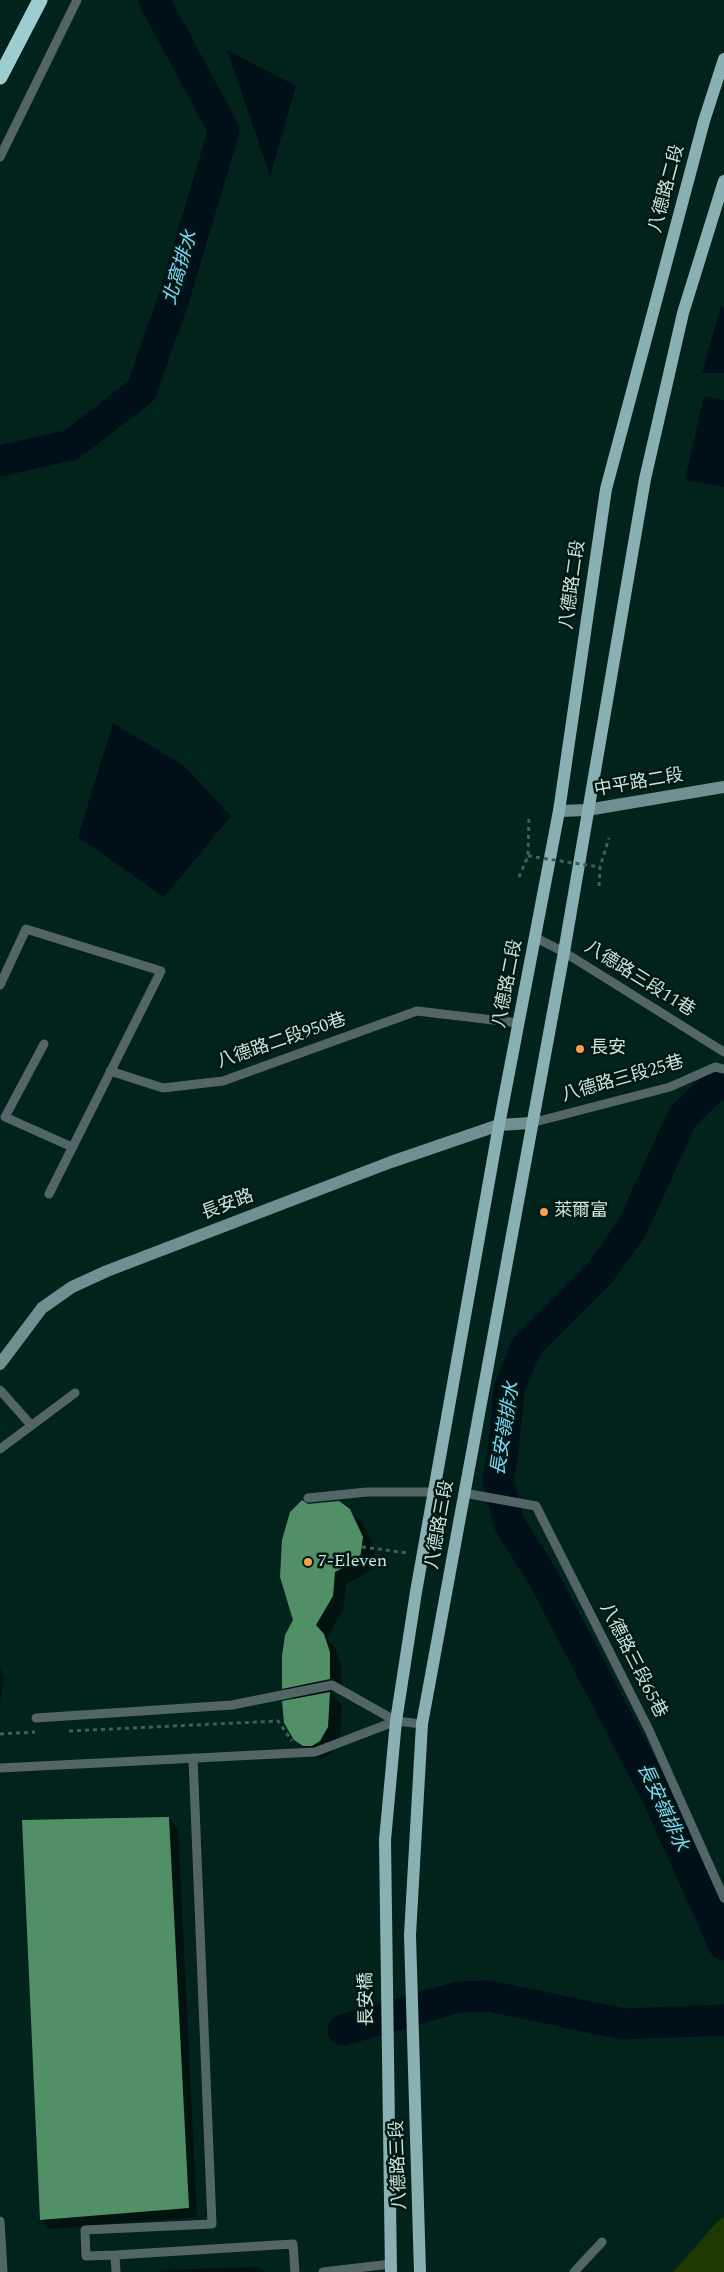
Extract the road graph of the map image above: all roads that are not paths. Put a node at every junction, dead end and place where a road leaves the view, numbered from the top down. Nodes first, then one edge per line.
1 (40, 0) edge
2 (77, 0) edge
3 (724, 59) edge
4 (0, 77) edge
5 (0, 157) edge
6 (724, 181) edge
7 (724, 787) edge
8 (587, 810) junction
9 (559, 811) junction
10 (536, 938) junction
11 (564, 952) junction
12 (0, 986) edge
13 (519, 1023) junction
14 (44, 1044) dead end
15 (724, 1052) edge
16 (724, 1069) edge
17 (110, 1071) junction
18 (531, 1123) junction
19 (498, 1125) junction
20 (72, 1147) junction
21 (48, 1194) dead end
22 (0, 1364) edge
23 (0, 1390) edge
24 (75, 1393) dead end
25 (31, 1426) junction
26 (0, 1448) edge
27 (434, 1492) junction
28 (464, 1493) junction
29 (308, 1498) dead end
30 (36, 1718) dead end
31 (396, 1721) junction
32 (422, 1724) junction
33 (193, 1758) junction
34 (0, 1768) edge
35 (724, 1898) edge
36 (385, 1936) joint
37 (387, 2062) joint
38 (0, 2221) edge
39 (602, 2242) dead end
40 (115, 2255) junction
41 (391, 2268) edge
42 (3, 2272) edge
43 (116, 2272) edge
44 (295, 2272) edge
45 (323, 2272) edge
46 (420, 2272) edge
47 (574, 2272) edge

1 - 4 highway
2 - 5 lane
3 - 9 main road, 八德路二段
6 - 8 main road
7 - 8 street, 中平路二段
8 - 9 street, 中平路二段
8 - 11 main road
9 - 10 main road, 八德路二段
10 - 11 lane, 八德路三段11巷
10 - 13 main road, 八德路二段
11 - 15 lane, 八德路三段11巷
11 - 18 main road
12 - 17 lane
13 - 17 lane, 八德路二段950巷
13 - 19 main road, 八德路二段
14 - 20 lane
16 - 18 lane, 八德路三段25巷
17 - 20 lane
18 - 19 street, 長安路
18 - 28 main road, 八德路三段
19 - 22 street, 長安路
19 - 27 main road, 八德路三段
20 - 21 lane
23 - 25 lane
24 - 25 lane
25 - 26 lane
27 - 29 lane
27 - 31 main road, 八德路三段
28 - 32 main road, 八德路三段
28 - 35 lane, 八德路三段65巷
30 - 31 lane
31 - 32 lane
31 - 33 lane
31 - 36 main road, 八德路三段
32 - 46 main road, 八德路三段
33 - 34 lane
33 - 40 lane
36 - 37 main road, 長安橋
37 - 41 main road, 八德路三段
38 - 42 lane
39 - 47 lane
40 - 43 lane
40 - 44 lane
41 - 45 lane

